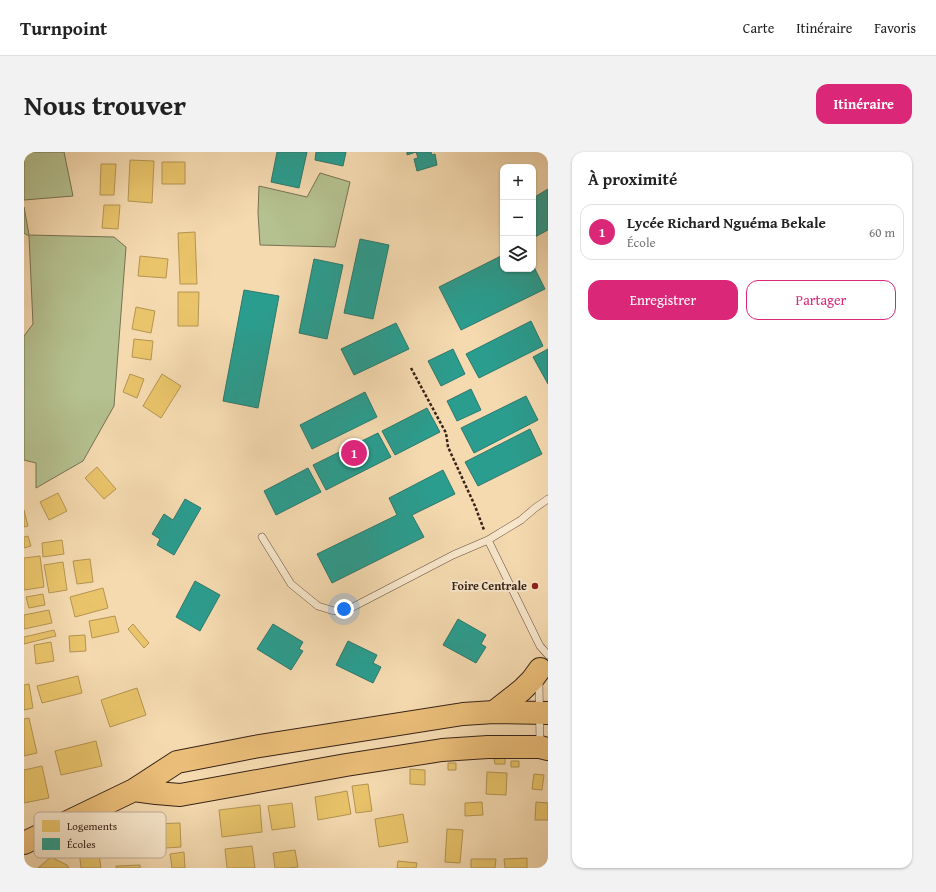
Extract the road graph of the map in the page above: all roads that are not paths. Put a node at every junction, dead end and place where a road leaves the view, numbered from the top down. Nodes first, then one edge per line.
1 (548, 499) edge
2 (262, 538) dead end
3 (488, 540) junction
4 (542, 657) edge
5 (494, 712) junction
6 (543, 713) edge
7 (544, 748) edge
8 (134, 790) junction
9 (88, 812) edge
10 (34, 838) edge
11 (24, 843) edge

1 - 3 lane
2 - 3 lane
3 - 4 lane
4 - 5 main road
4 - 6 lane
5 - 6 main road
5 - 8 main road
6 - 7 lane
7 - 8 main road
8 - 9 main road
10 - 11 main road

